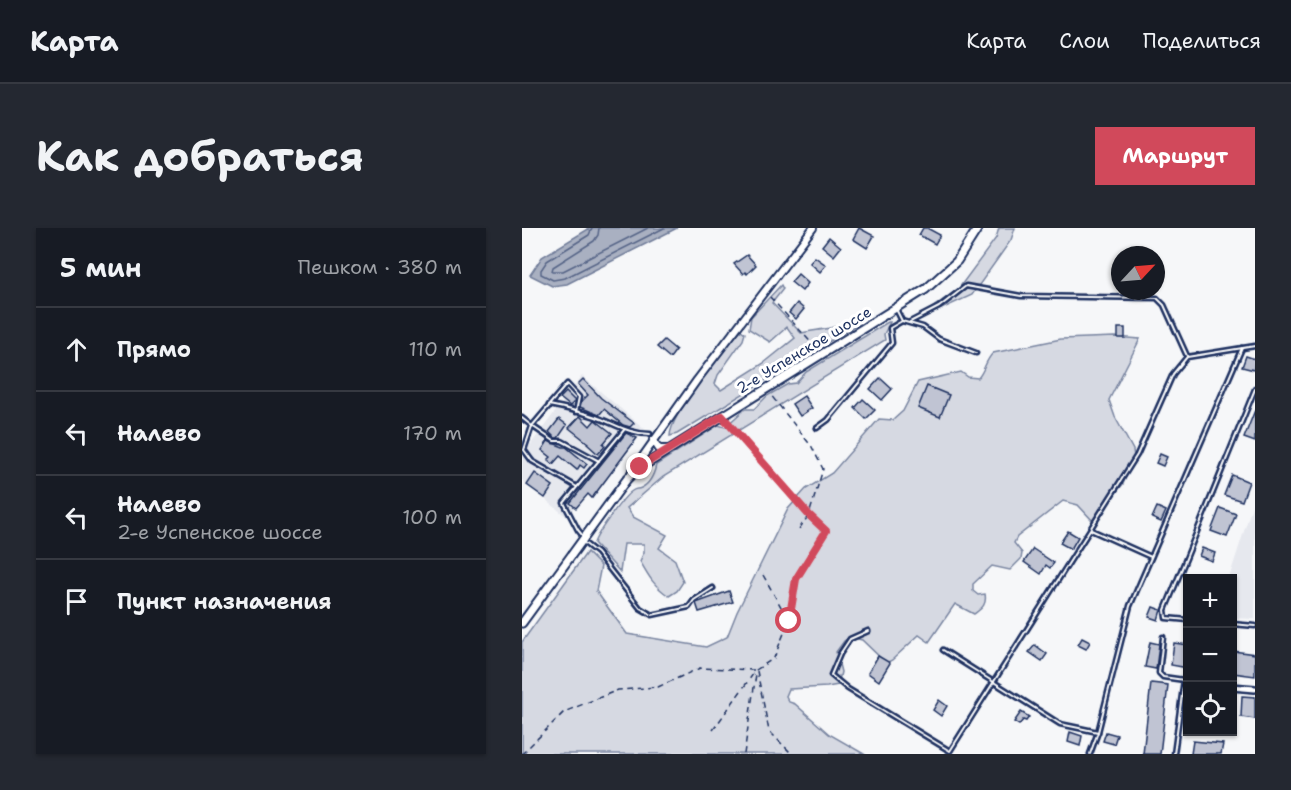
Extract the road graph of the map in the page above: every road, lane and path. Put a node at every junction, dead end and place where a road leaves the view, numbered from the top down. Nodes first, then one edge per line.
1 (813, 228) edge
2 (978, 228) edge
3 (765, 292) junction
4 (896, 309) junction
5 (902, 321) junction
6 (910, 322) junction
7 (1255, 346) edge
8 (1242, 348) junction
9 (976, 353) dead end
10 (822, 354) junction
11 (1187, 357) junction
12 (766, 388) junction
13 (1255, 389) edge
14 (549, 405) junction
15 (576, 412) junction
16 (722, 416) junction
17 (522, 418) edge
18 (532, 426) junction
19 (817, 428) dead end
20 (624, 430) junction
21 (652, 437) junction
22 (669, 448) junction
23 (599, 461) junction
24 (627, 478) junction
25 (577, 487) junction
26 (809, 515) junction
27 (799, 529) dead end
28 (1091, 530) junction
29 (584, 540) junction
30 (1152, 557) junction
31 (763, 575) dead end
32 (713, 588) dead end
33 (1183, 620) edge
34 (789, 621) junction
35 (522, 623) edge
36 (1237, 624) edge
37 (1255, 626) edge
38 (868, 630) dead end
39 (1163, 637) dead end
40 (943, 650) dead end
41 (756, 670) junction
42 (1183, 680) edge
43 (994, 682) junction
44 (1186, 682) edge
45 (1237, 687) edge
46 (1255, 689) edge
47 (713, 730) dead end
48 (1098, 732) junction
49 (522, 754) edge
50 (744, 754) edge
51 (792, 754) edge
52 (1090, 754) edge
53 (1174, 754) edge

1 - 3 street
2 - 4 main road, 2-е Успенское шоссе
3 - 10 path
3 - 21 street
4 - 5 lane
4 - 10 main road, 2-е Успенское шоссе
5 - 6 lane
5 - 19 lane
6 - 9 lane
6 - 11 lane
7 - 8 lane
8 - 11 lane
8 - 30 lane
10 - 12 main road, 2-е Успенское шоссе
11 - 28 lane
12 - 16 main road, 2-е Успенское шоссе
12 - 26 path
13 - 33 lane
14 - 15 lane
14 - 15 lane
14 - 18 lane
15 - 20 lane
16 - 22 main road, 2-е Успенское шоссе
16 - 26 path
17 - 18 lane
18 - 23 lane
18 - 25 lane
20 - 21 lane
20 - 23 lane
21 - 22 street
21 - 24 street
22 - 24 main road, 2-е Успенское шоссе
23 - 25 lane
24 - 29 main road, 2-е Успенское шоссе
25 - 29 lane
26 - 27 path
26 - 34 path
28 - 30 lane
28 - 43 lane
29 - 32 lane
29 - 35 main road, 2-е Успенское шоссе
30 - 48 lane
31 - 34 path
34 - 41 path
36 - 37 lane
38 - 43 lane
39 - 42 lane
40 - 43 lane
41 - 47 path
41 - 49 path
41 - 50 path
41 - 51 path
43 - 48 lane
44 - 53 lane
45 - 46 street
48 - 52 lane

